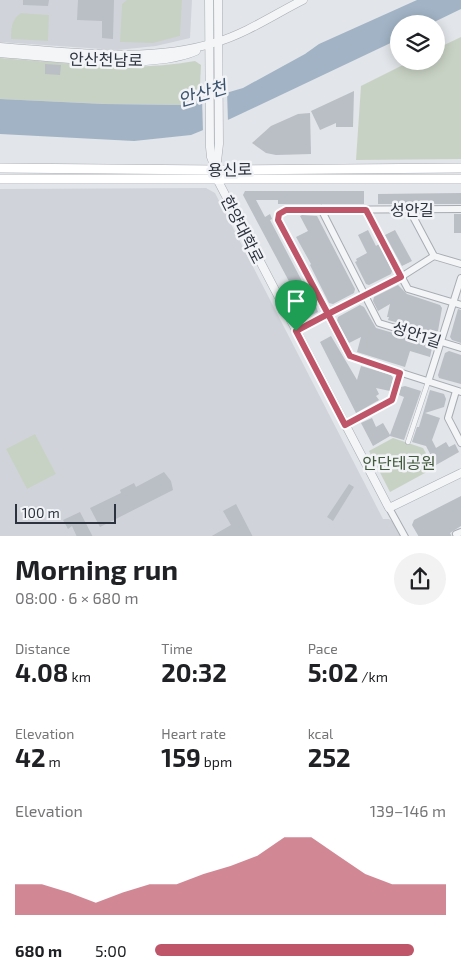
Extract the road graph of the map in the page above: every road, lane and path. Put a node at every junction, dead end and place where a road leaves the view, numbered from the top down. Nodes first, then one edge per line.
1 (209, 0) edge
2 (218, 0) edge
3 (303, 0) edge
4 (217, 42) junction
5 (209, 44) junction
6 (0, 47) edge
7 (0, 53) edge
8 (0, 168) edge
9 (461, 168) edge
10 (216, 170) junction
11 (217, 179) junction
12 (461, 179) edge
13 (0, 180) edge
14 (321, 209) junction
15 (409, 209) junction
16 (461, 209) edge
17 (366, 210) junction
18 (434, 256) junction
19 (461, 264) edge
20 (401, 277) junction
21 (461, 278) edge
22 (365, 296) junction
23 (453, 303) junction
24 (461, 306) edge
25 (328, 314) junction
26 (296, 331) junction
27 (441, 342) junction
28 (461, 348) edge
29 (400, 373) junction
30 (428, 382) junction
31 (458, 391) edge
32 (345, 425) junction
33 (408, 442) dead end
34 (461, 443) edge
35 (461, 473) edge
36 (389, 508) junction
37 (461, 532) edge
38 (405, 536) edge
39 (458, 536) edge

1 - 5 street
2 - 4 street
3 - 4 street, 안산천남로
4 - 5 street, 안산천남로
4 - 10 street, 한양대학로
5 - 6 street, 안산천남로
5 - 7 street, 안산천남로
5 - 10 street, 한양대학로
8 - 10 main road, 용신로
9 - 10 main road, 용신로
10 - 11 street, 한양대학로
11 - 12 main road, 용신로
11 - 13 main road, 용신로
11 - 26 street, 한양대학로
14 - 17 street, 성안길
14 - 22 street, 성안1길
14 - 25 street, 성안길
15 - 16 street, 성안길
15 - 17 street, 성안길
15 - 18 street
17 - 20 street
18 - 19 street
18 - 20 street
20 - 22 street
20 - 23 street
21 - 23 street
22 - 25 street
22 - 27 street, 성안1길
23 - 24 street
23 - 27 street
25 - 26 street
25 - 29 street, 성안길
26 - 32 street, 한양대학로
27 - 28 street, 성안1길
27 - 30 street
29 - 30 street, 성안길
29 - 32 street
30 - 31 street, 성안길
30 - 33 street
31 - 34 street, 성안길
32 - 36 street, 한양대학로
35 - 36 street
36 - 38 street
37 - 39 street

